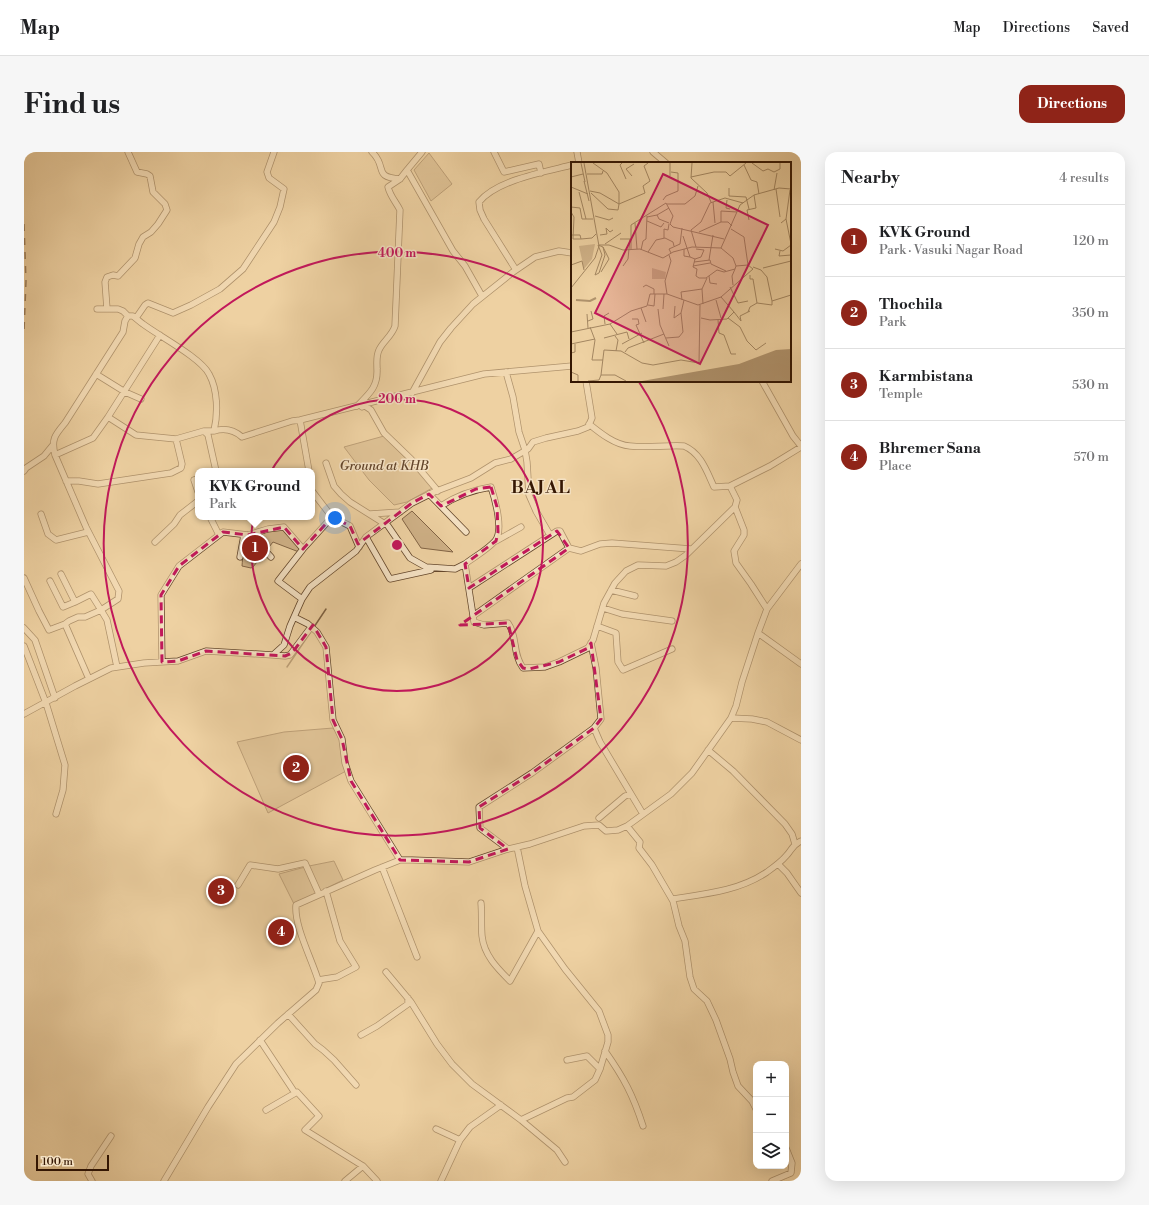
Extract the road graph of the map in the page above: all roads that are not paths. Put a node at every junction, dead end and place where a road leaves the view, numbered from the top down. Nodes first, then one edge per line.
1 (128, 152) edge
2 (274, 152) edge
3 (372, 152) edge
4 (422, 152) edge
5 (494, 152) edge
6 (577, 152) edge
7 (653, 152) edge
8 (578, 162) edge
9 (665, 162) edge
10 (571, 165) edge
11 (407, 170) junction
12 (541, 173) junction
13 (400, 179) junction
14 (571, 253) edge
15 (516, 270) junction
16 (482, 296) junction
17 (96, 309) dead end
18 (107, 309) junction
19 (128, 316) junction
20 (136, 318) junction
21 (160, 335) junction
22 (571, 366) edge
23 (506, 372) junction
24 (96, 374) junction
25 (586, 382) edge
26 (763, 382) edge
27 (125, 392) junction
28 (371, 392) junction
29 (412, 392) junction
30 (141, 399) dead end
31 (367, 404) junction
32 (356, 408) junction
33 (108, 417) junction
34 (300, 420) junction
35 (589, 424) junction
36 (204, 430) junction
37 (214, 431) junction
38 (176, 439) junction
39 (53, 445) junction
40 (801, 446) edge
41 (525, 450) junction
42 (55, 455) junction
43 (326, 463) dead end
44 (215, 468) edge
45 (308, 468) edge
46 (24, 471) edge
47 (66, 481) junction
48 (730, 486) junction
49 (438, 491) junction
50 (429, 494) junction
51 (315, 496) edge
52 (195, 503) edge
53 (441, 506) junction
54 (735, 507) junction
55 (400, 512) junction
56 (41, 514) dead end
57 (370, 514) junction
58 (332, 517) junction
59 (212, 520) edge
60 (385, 523) junction
61 (521, 527) dead end
62 (88, 532) junction
63 (466, 532) dead end
64 (219, 535) junction
65 (246, 535) junction
66 (550, 535) junction
67 (366, 537) junction
68 (496, 541) junction
69 (155, 542) dead end
70 (359, 547) junction
71 (569, 548) junction
72 (303, 549) junction
73 (691, 549) junction
74 (240, 557) dead end
75 (271, 557) dead end
76 (465, 564) junction
77 (801, 564) edge
78 (439, 568) junction
79 (61, 574) dead end
80 (24, 578) edge
81 (50, 581) dead end
82 (469, 588) junction
83 (611, 590) junction
84 (634, 596) dead end
85 (302, 599) junction
86 (75, 602) junction
87 (603, 608) junction
88 (768, 609) junction
89 (101, 610) junction
90 (473, 616) junction
91 (294, 617) junction
92 (672, 621) dead end
93 (65, 624) junction
94 (597, 626) junction
95 (24, 628) edge
96 (313, 628) junction
97 (758, 633) junction
98 (591, 643) junction
99 (24, 646) edge
100 (672, 649) dead end
101 (273, 655) junction
102 (27, 661) edge
103 (162, 662) junction
104 (801, 664) edge
105 (118, 667) junction
106 (89, 680) junction
107 (55, 698) junction
108 (46, 703) junction
109 (24, 714) edge
110 (731, 718) junction
111 (594, 728) junction
112 (801, 740) edge
113 (708, 750) junction
114 (632, 794) junction
115 (56, 814) dead end
116 (643, 814) junction
117 (599, 818) dead end
118 (627, 826) junction
119 (801, 841) edge
120 (795, 844) junction
121 (517, 847) junction
122 (508, 849) junction
123 (400, 860) junction
124 (778, 864) junction
125 (382, 867) junction
126 (238, 885) dead end
127 (326, 891) junction
128 (801, 893) edge
129 (319, 894) junction
130 (672, 899) junction
131 (481, 904) dead end
132 (538, 931) junction
133 (417, 957) dead end
134 (386, 972) dead end
135 (318, 980) junction
136 (408, 998) junction
137 (288, 1014) junction
138 (361, 1035) dead end
139 (260, 1040) junction
140 (605, 1051) junction
141 (567, 1060) dead end
142 (600, 1069) junction
143 (356, 1085) dead end
144 (295, 1093) junction
145 (753, 1103) edge
146 (500, 1106) junction
147 (266, 1110) dead end
148 (521, 1120) junction
149 (643, 1126) dead end
150 (436, 1129) dead end
151 (111, 1136) dead end
152 (460, 1140) junction
153 (789, 1156) edge
154 (565, 1162) dead end
155 (363, 1166) junction
156 (791, 1173) junction
157 (792, 1180) edge
158 (92, 1181) edge
159 (164, 1181) edge
160 (345, 1181) edge
161 (377, 1181) edge
162 (441, 1181) edge
163 (772, 1181) edge

1 - 18 street
2 - 20 street
3 - 13 street
4 - 11 street
5 - 12 street
6 - 8 street
7 - 9 street
10 - 12 street
11 - 13 street
11 - 16 street
12 - 15 street
13 - 28 street
14 - 15 street
15 - 16 street
16 - 29 street
17 - 18 street
18 - 19 street
19 - 20 street
19 - 24 street
20 - 21 street
21 - 27 street
21 - 37 street
22 - 23 street
23 - 29 street
23 - 41 street
24 - 27 street
24 - 39 street
25 - 35 street
26 - 40 street
27 - 30 street
27 - 33 street
28 - 31 street
28 - 32 street
29 - 31 street
31 - 32 street
32 - 34 street
32 - 49 street
33 - 38 street
33 - 42 street
34 - 37 street
34 - 45 street
35 - 41 street
35 - 48 street
36 - 37 street
36 - 38 street
36 - 44 street
38 - 47 street
39 - 42 street
39 - 46 street
40 - 48 street
41 - 49 street
41 - 66 street
42 - 47 street
43 - 57 street
47 - 62 street
48 - 54 street
49 - 50 street
50 - 53 street
50 - 55 street
51 - 58 street
52 - 69 street
53 - 63 street
53 - 68 street
54 - 73 street
54 - 88 street
55 - 57 street
55 - 60 street
56 - 62 street
57 - 60 street
58 - 70 street
58 - 72 street
59 - 64 street
60 - 67 street
60 - 78 street
61 - 68 street
62 - 89 street
64 - 65 street
64 - 103 street
65 - 72 street
65 - 74 street
65 - 75 street
66 - 71 street
66 - 82 street
67 - 70 street
67 - 78 street
68 - 76 street
70 - 85 street
71 - 73 street
71 - 90 street
72 - 85 street
73 - 83 street
76 - 78 street
76 - 82 street
77 - 88 street
79 - 86 street
80 - 93 street
81 - 86 street
82 - 90 street
83 - 84 street
83 - 87 street
85 - 91 street
86 - 89 street
87 - 92 street
87 - 94 street
88 - 97 street
89 - 93 street
89 - 105 street
90 - 98 street
91 - 96 street
91 - 101 street
93 - 106 street
94 - 98 street
94 - 100 street
95 - 107 street
96 - 101 street
96 - 123 street
97 - 104 street
97 - 110 street
98 - 111 street
99 - 102 street
101 - 103 street
102 - 108 street
103 - 105 street
105 - 106 street
106 - 107 street
107 - 108 street
108 - 109 street
108 - 115 street
110 - 112 street
110 - 113 street
111 - 114 street
111 - 122 street
113 - 116 street
113 - 120 street
114 - 116 street
114 - 117 street
116 - 118 street
118 - 121 street
118 - 130 street
119 - 120 street
120 - 124 street
121 - 122 street
121 - 132 street
122 - 123 street
123 - 125 street
124 - 128 street
124 - 130 street
125 - 127 street
125 - 133 street
126 - 129 street
127 - 129 street
127 - 135 street
129 - 135 street
130 - 145 street
131 - 132 street
132 - 140 street
134 - 136 street
135 - 137 street
136 - 138 street
136 - 146 street
137 - 139 street
137 - 143 street
139 - 144 street
139 - 159 street
140 - 142 street
140 - 149 street
141 - 142 street
142 - 148 street
144 - 147 street
144 - 155 street
146 - 148 street
146 - 152 street
148 - 154 street
150 - 152 street
151 - 158 street
152 - 162 street
153 - 156 street
155 - 160 street
155 - 161 street
156 - 157 street
156 - 163 street

